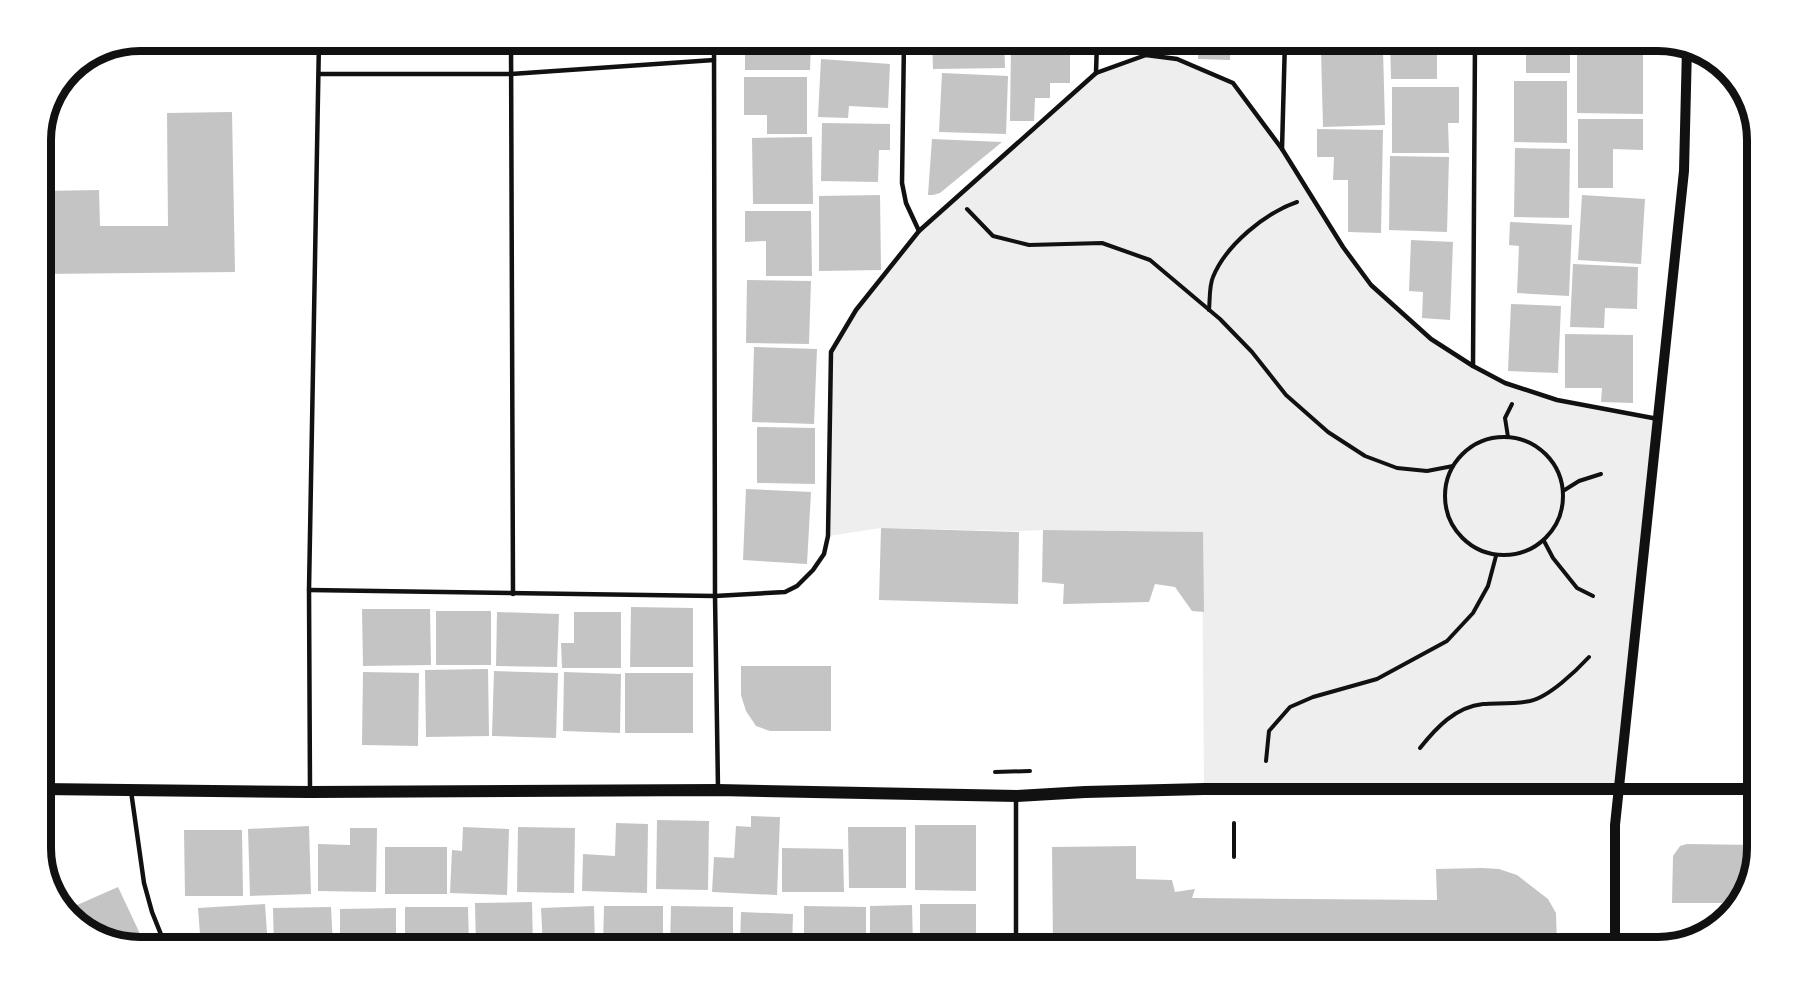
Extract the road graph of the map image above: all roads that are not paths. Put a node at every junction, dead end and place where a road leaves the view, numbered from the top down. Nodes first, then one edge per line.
1 (319, 51) edge
2 (511, 51) edge
3 (714, 51) edge
4 (904, 51) edge
5 (1096, 51) edge
6 (1285, 51) edge
7 (1475, 51) edge
8 (1687, 56) edge
9 (714, 60) junction
10 (1096, 73) junction
11 (319, 74) junction
12 (511, 74) junction
13 (1282, 149) junction
14 (920, 231) junction
15 (1473, 366) junction
16 (1658, 419) junction
17 (309, 590) junction
18 (513, 594) junction
19 (715, 596) junction
20 (1620, 788) junction
21 (51, 789) edge
22 (130, 789) junction
23 (1747, 789) edge
24 (718, 790) junction
25 (310, 792) junction
26 (1017, 796) junction
27 (162, 937) edge
28 (1016, 937) edge
29 (1615, 937) edge

1 - 11 lane
2 - 12 lane
3 - 9 lane
4 - 14 lane
5 - 10 lane
6 - 13 lane
7 - 15 lane
8 - 16 street
9 - 12 lane
9 - 19 lane
10 - 13 lane
10 - 14 lane
11 - 12 lane
11 - 17 lane
12 - 18 lane
13 - 15 lane
14 - 19 lane
15 - 16 lane
16 - 20 street
17 - 18 lane
17 - 25 lane
18 - 19 lane
19 - 24 lane
20 - 23 main road
20 - 26 main road
20 - 29 street
21 - 22 main road
22 - 25 main road
22 - 27 lane
24 - 25 main road
24 - 26 main road
26 - 28 lane

